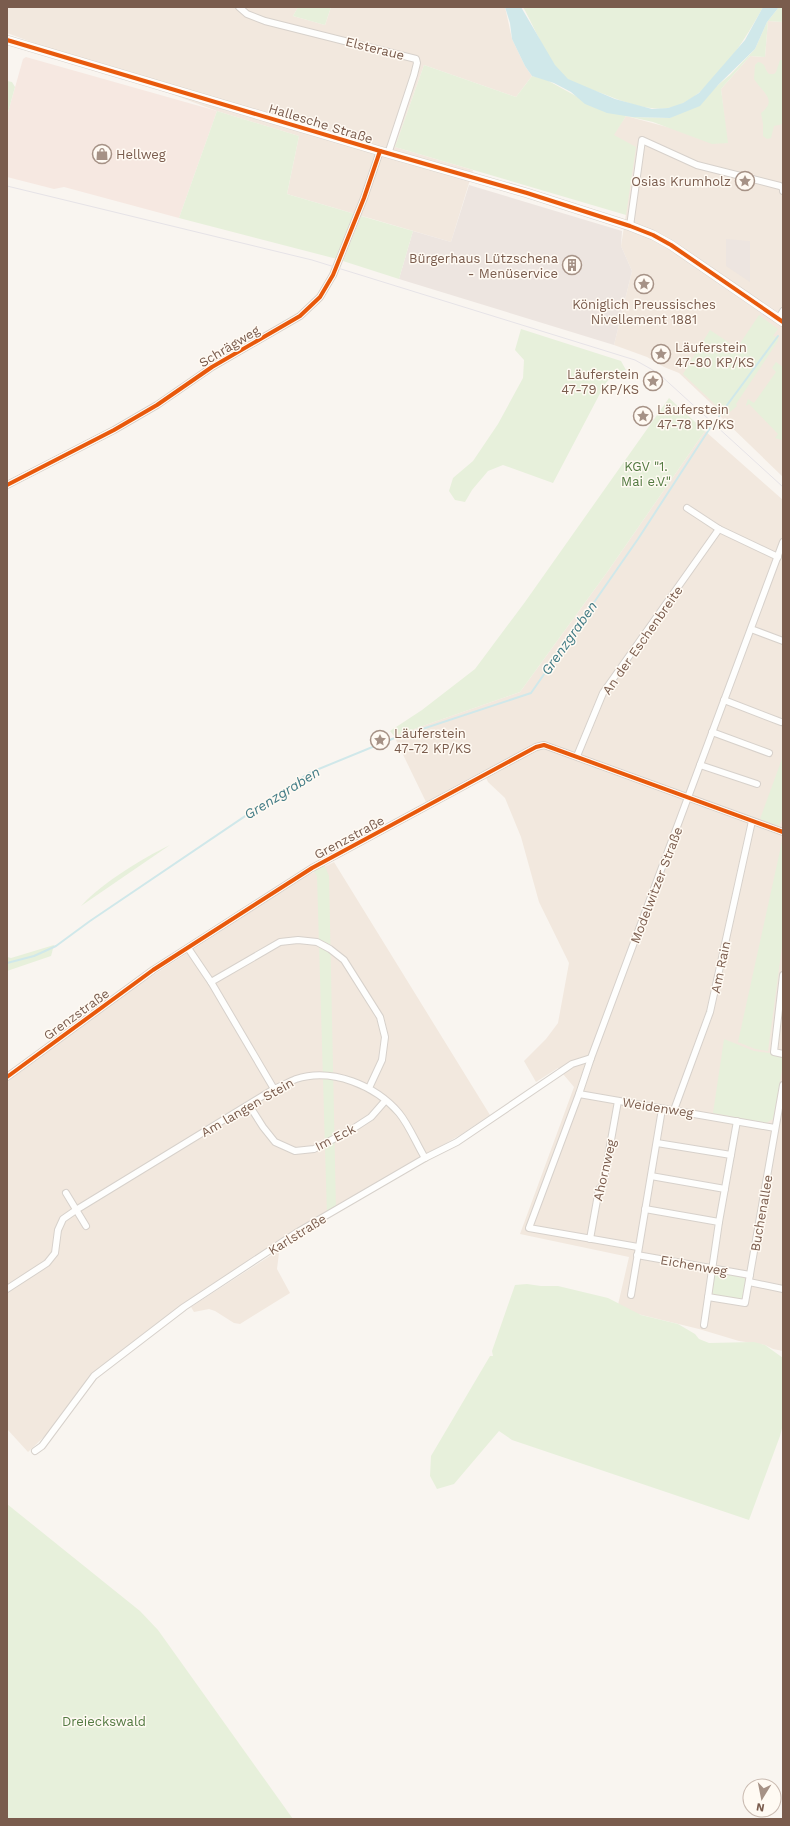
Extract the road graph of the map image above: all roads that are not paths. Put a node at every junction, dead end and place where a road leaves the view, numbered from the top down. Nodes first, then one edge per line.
1 (239, 7) edge
2 (7, 40) edge
3 (384, 153) junction
4 (783, 192) edge
5 (630, 226) junction
6 (781, 317) edge
7 (7, 485) edge
8 (687, 508) dead end
9 (719, 529) junction
10 (783, 542) edge
11 (778, 557) junction
12 (751, 629) junction
13 (783, 641) edge
14 (724, 700) junction
15 (781, 722) dead end
16 (712, 732) junction
17 (769, 753) dead end
18 (577, 756) junction
19 (700, 765) junction
20 (757, 784) dead end
21 (688, 798) junction
22 (752, 821) junction
23 (783, 831) edge
24 (188, 948) junction
25 (783, 975) edge
26 (211, 982) junction
27 (783, 1054) edge
28 (590, 1058) junction
29 (7, 1077) edge
30 (783, 1085) edge
31 (369, 1088) junction
32 (274, 1089) junction
33 (579, 1094) junction
34 (385, 1101) junction
35 (618, 1101) junction
36 (249, 1105) junction
37 (662, 1109) junction
38 (674, 1110) junction
39 (737, 1121) junction
40 (775, 1128) junction
41 (656, 1143) junction
42 (731, 1155) junction
43 (425, 1158) junction
44 (651, 1176) junction
45 (725, 1189) junction
46 (66, 1193) dead end
47 (76, 1210) junction
48 (645, 1210) junction
49 (719, 1222) junction
50 (86, 1226) dead end
51 (590, 1239) junction
52 (638, 1247) junction
53 (637, 1255) junction
54 (712, 1268) junction
55 (750, 1275) junction
56 (749, 1282) junction
57 (783, 1288) edge
58 (7, 1289) edge
59 (631, 1294) dead end
60 (708, 1297) junction
61 (704, 1325) dead end
62 (35, 1451) dead end

1 - 3 street, Elsteraue
2 - 3 street, Hallesche Straße
3 - 5 street, Hallesche Straße
3 - 7 street, Schrägweg
4 - 5 street
5 - 6 street, Hallesche Straße
8 - 9 street
9 - 11 street
9 - 18 street, An der Eschenbreite
10 - 11 street, Modelwitzer Straße
11 - 12 street, Modelwitzer Straße
12 - 13 street
12 - 14 street, Modelwitzer Straße
14 - 15 street
14 - 16 street, Modelwitzer Straße
16 - 17 street
16 - 19 street, Modelwitzer Straße
18 - 21 street, Grenzstraße
18 - 24 street, Grenzstraße
19 - 20 street
19 - 21 street, Modelwitzer Straße
21 - 22 street, Grenzstraße
21 - 28 street, Modelwitzer Straße
22 - 23 street, Grenzstraße
22 - 38 street, Am Rain
24 - 26 street
24 - 29 street, Grenzstraße
25 - 27 street
26 - 31 street
26 - 32 street
28 - 33 street, Modelwitzer Straße
28 - 43 street, Karlstraße
30 - 40 street, Buchenallee
31 - 32 street, Am langen Stein
31 - 34 street, Am langen Stein
32 - 36 street, Am langen Stein
33 - 35 street, Weidenweg
33 - 51 street, Modelwitzer Straße
34 - 36 street, Im Eck
34 - 43 street, Am langen Stein
35 - 37 street, Weidenweg
35 - 51 street, Ahornweg
36 - 47 street, Am langen Stein
37 - 38 street, Weidenweg
37 - 41 street
38 - 39 street, Weidenweg
39 - 40 street, Weidenweg
39 - 42 street
40 - 55 street, Buchenallee
41 - 42 street
41 - 44 street
42 - 45 street
43 - 62 street, Karlstraße
44 - 45 street
44 - 48 street
45 - 49 street
46 - 47 street
47 - 50 street
47 - 58 street, Am langen Stein
48 - 49 street
48 - 52 street
49 - 54 street
51 - 52 street
52 - 53 street
53 - 54 street, Eichenweg
53 - 59 street
54 - 55 street, Eichenweg
54 - 60 street
55 - 56 street, Buchenallee
56 - 57 street
56 - 60 street, Buchenallee
60 - 61 street

